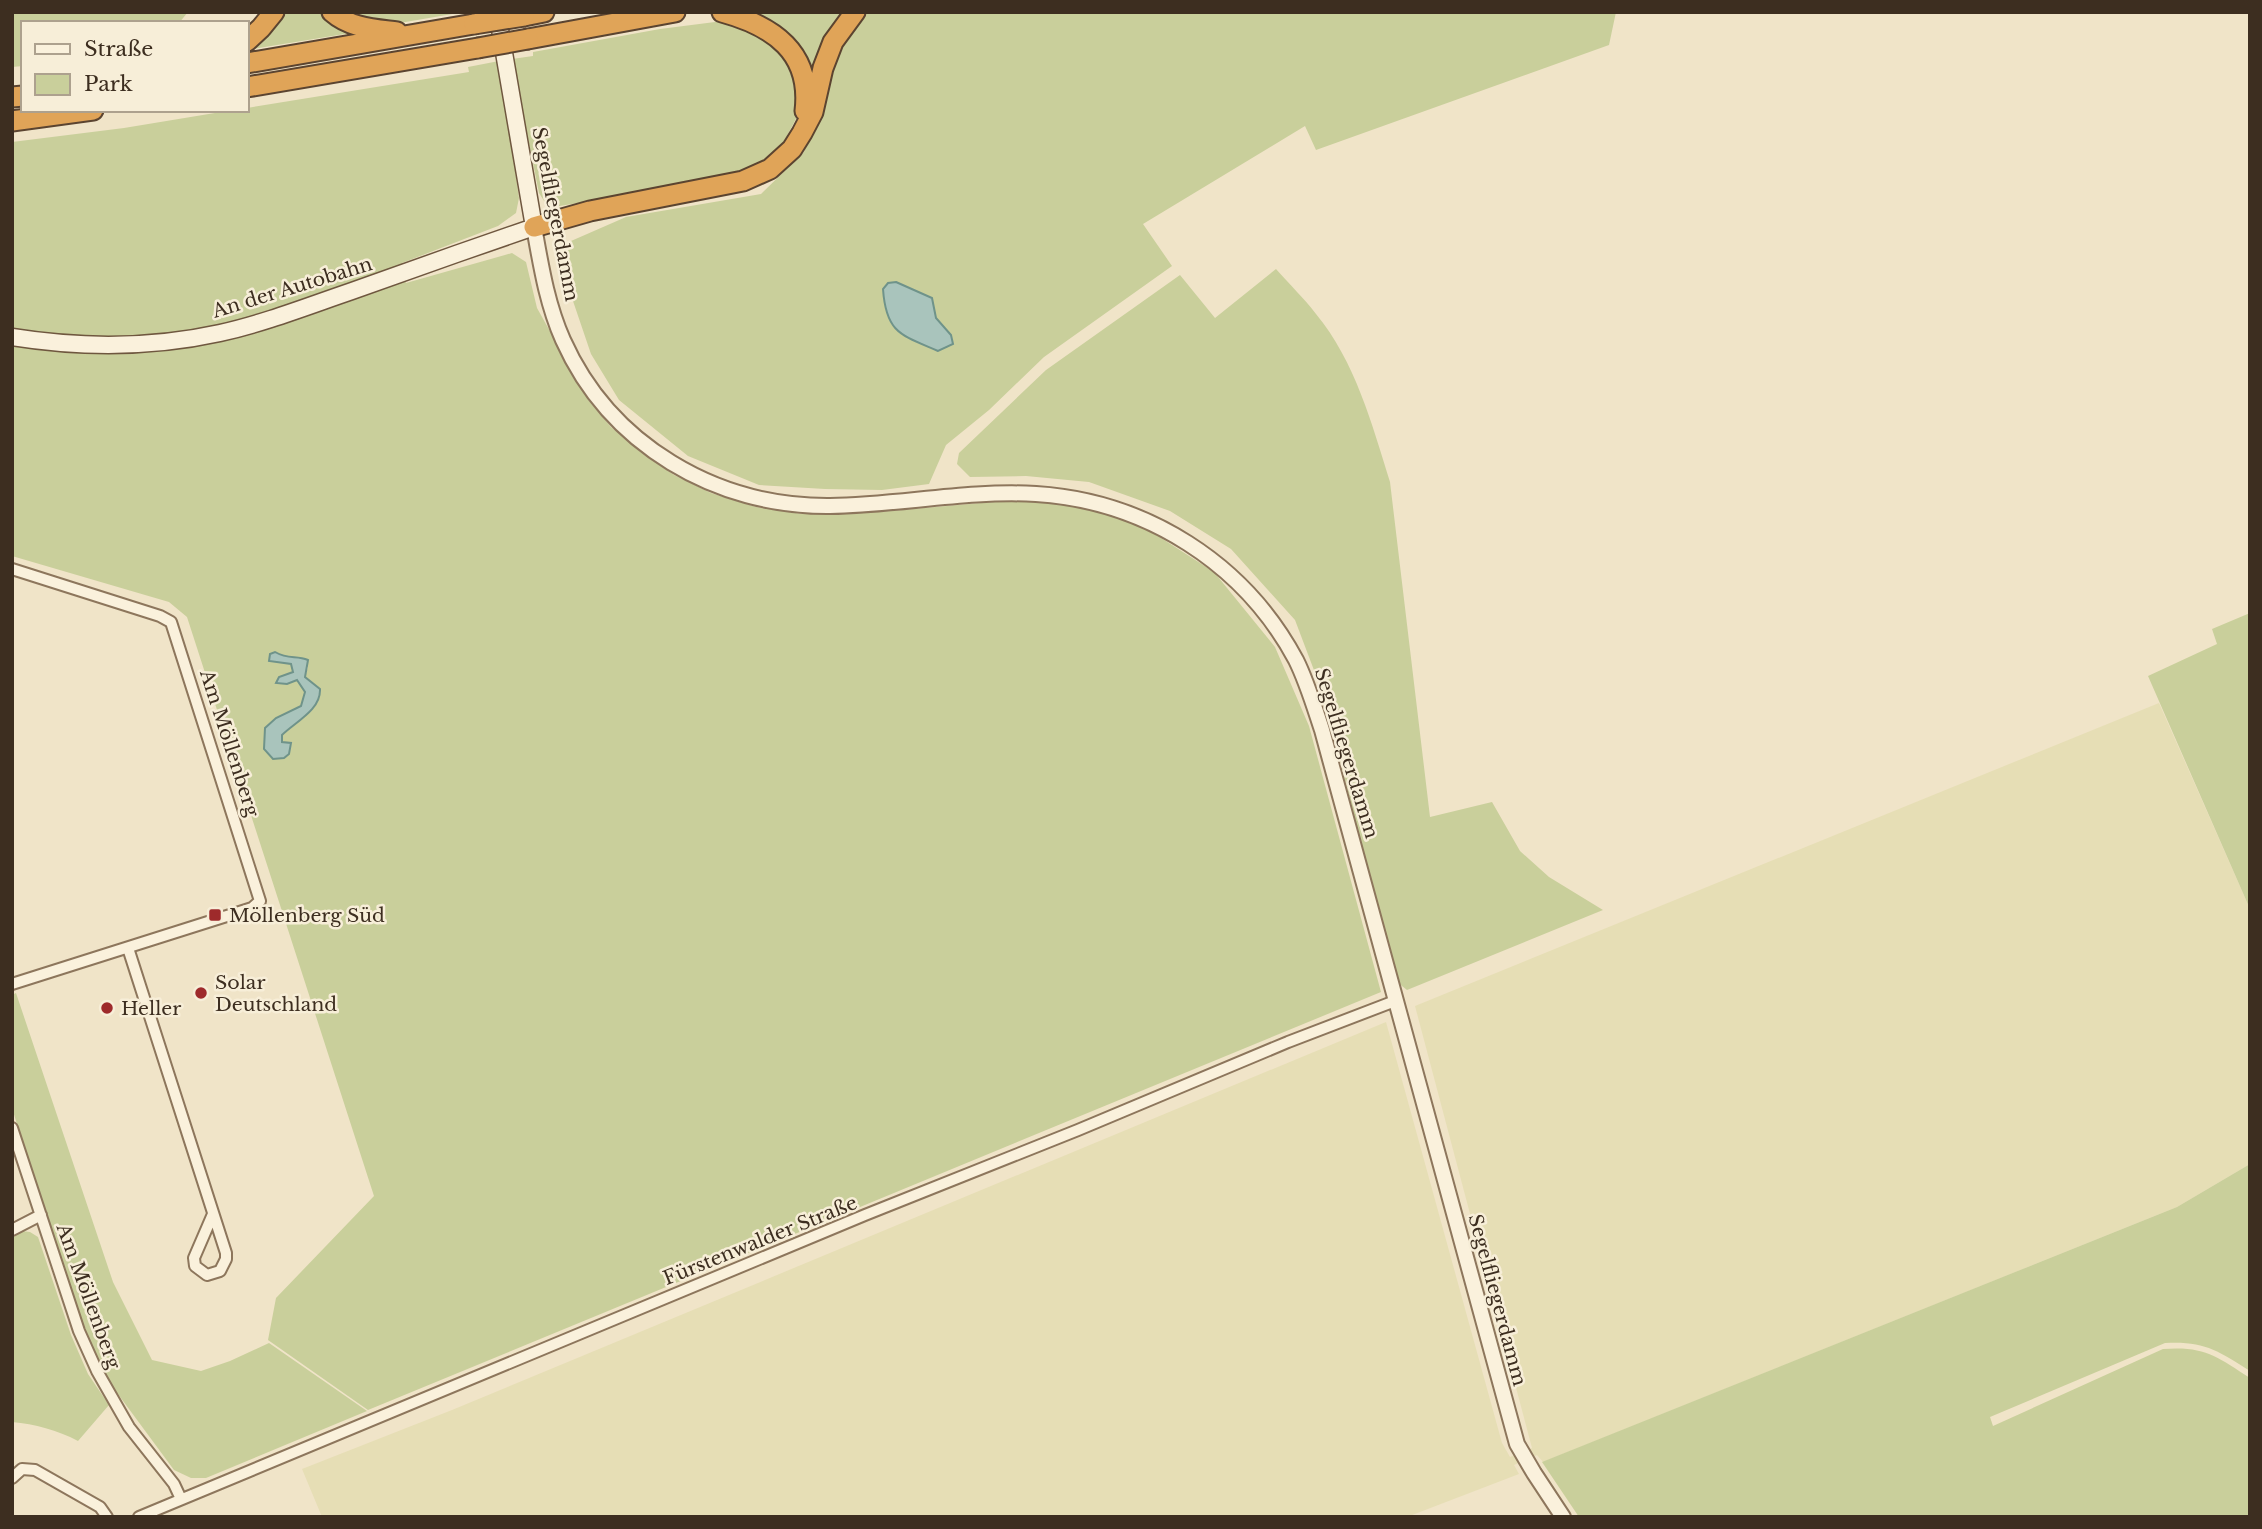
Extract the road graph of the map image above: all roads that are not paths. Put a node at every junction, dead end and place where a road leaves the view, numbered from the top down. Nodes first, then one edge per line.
1 (274, 12) edge
2 (332, 12) edge
3 (497, 12) edge
4 (544, 12) edge
5 (675, 12) edge
6 (722, 12) edge
7 (855, 12) edge
8 (412, 34) junction
9 (248, 40) edge
10 (248, 63) edge
11 (248, 87) edge
12 (78, 112) edge
13 (12, 121) edge
14 (802, 133) junction
15 (534, 227) junction
16 (12, 337) edge
17 (12, 569) edge
18 (128, 948) junction
19 (12, 985) edge
20 (1395, 1001) junction
21 (12, 1128) edge
22 (213, 1214) junction
23 (41, 1215) junction
24 (12, 1230) edge
25 (12, 1478) edge
26 (181, 1499) junction
27 (107, 1517) edge
28 (139, 1517) edge
29 (1563, 1517) edge

1 - 9 highway
2 - 8 highway
3 - 15 main road, Segelfliegerdamm
4 - 8 highway, bridge
5 - 11 highway, bridge
6 - 14 highway
7 - 14 highway
8 - 10 highway
12 - 13 highway
14 - 15 highway
15 - 16 main road, An der Autobahn
15 - 20 street, Segelfliegerdamm
17 - 18 street, Am Möllenberg
18 - 19 street, Am Möllenberg
18 - 22 street
20 - 26 street, Fürstenwalder Straße
20 - 29 street, Segelfliegerdamm
21 - 23 street, Am Möllenberg
22 - 22 street
23 - 24 street
23 - 26 street, Am Möllenberg
25 - 27 street
26 - 28 street, Fürstenwalder Straße

